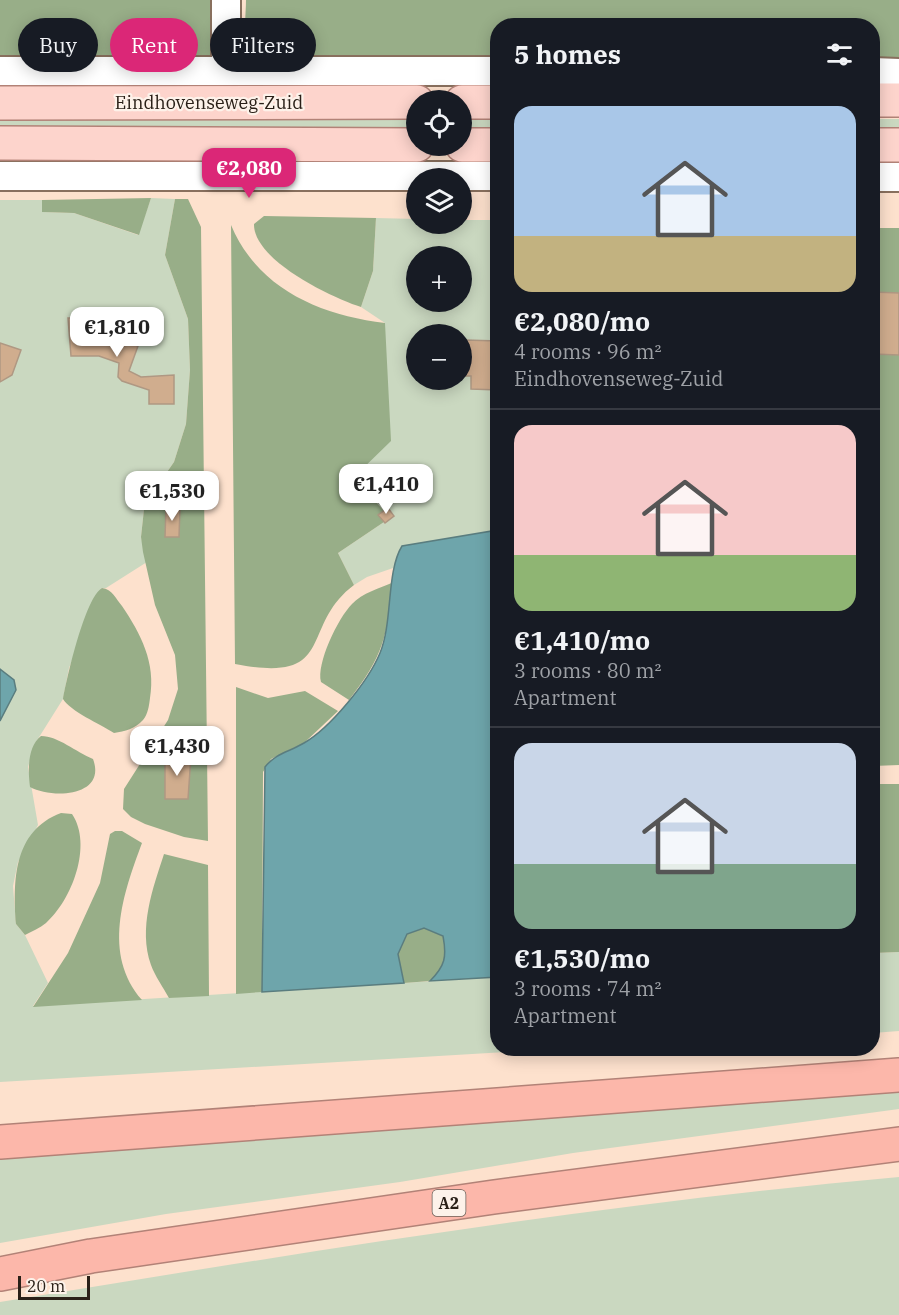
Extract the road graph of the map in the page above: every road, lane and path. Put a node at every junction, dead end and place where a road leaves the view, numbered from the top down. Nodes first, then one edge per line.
1 (226, 0) edge
2 (226, 18) edge
3 (0, 71) edge
4 (210, 71) edge
5 (316, 71) edge
6 (490, 71) edge
7 (880, 72) edge
8 (899, 73) edge
9 (880, 100) edge
10 (899, 100) edge
11 (406, 102) edge
12 (472, 102) edge
13 (490, 102) edge
14 (0, 103) edge
15 (0, 143) edge
16 (406, 145) edge
17 (472, 145) edge
18 (490, 145) edge
19 (880, 145) edge
20 (899, 145) edge
21 (0, 176) edge
22 (490, 176) edge
23 (880, 177) edge
24 (899, 177) edge
25 (899, 1075) edge
26 (0, 1142) edge
27 (899, 1144) edge
28 (0, 1274) edge

1 - 2 street
3 - 4 street, Eindhovenseweg-Zuid
5 - 6 street, Eindhovenseweg-Zuid
7 - 8 street
9 - 10 main road
11 - 14 main road, Eindhovenseweg-Zuid
12 - 13 main road
15 - 16 main road
17 - 18 main road
19 - 20 main road
21 - 22 street
23 - 24 street
25 - 26 highway
27 - 28 highway, A2

